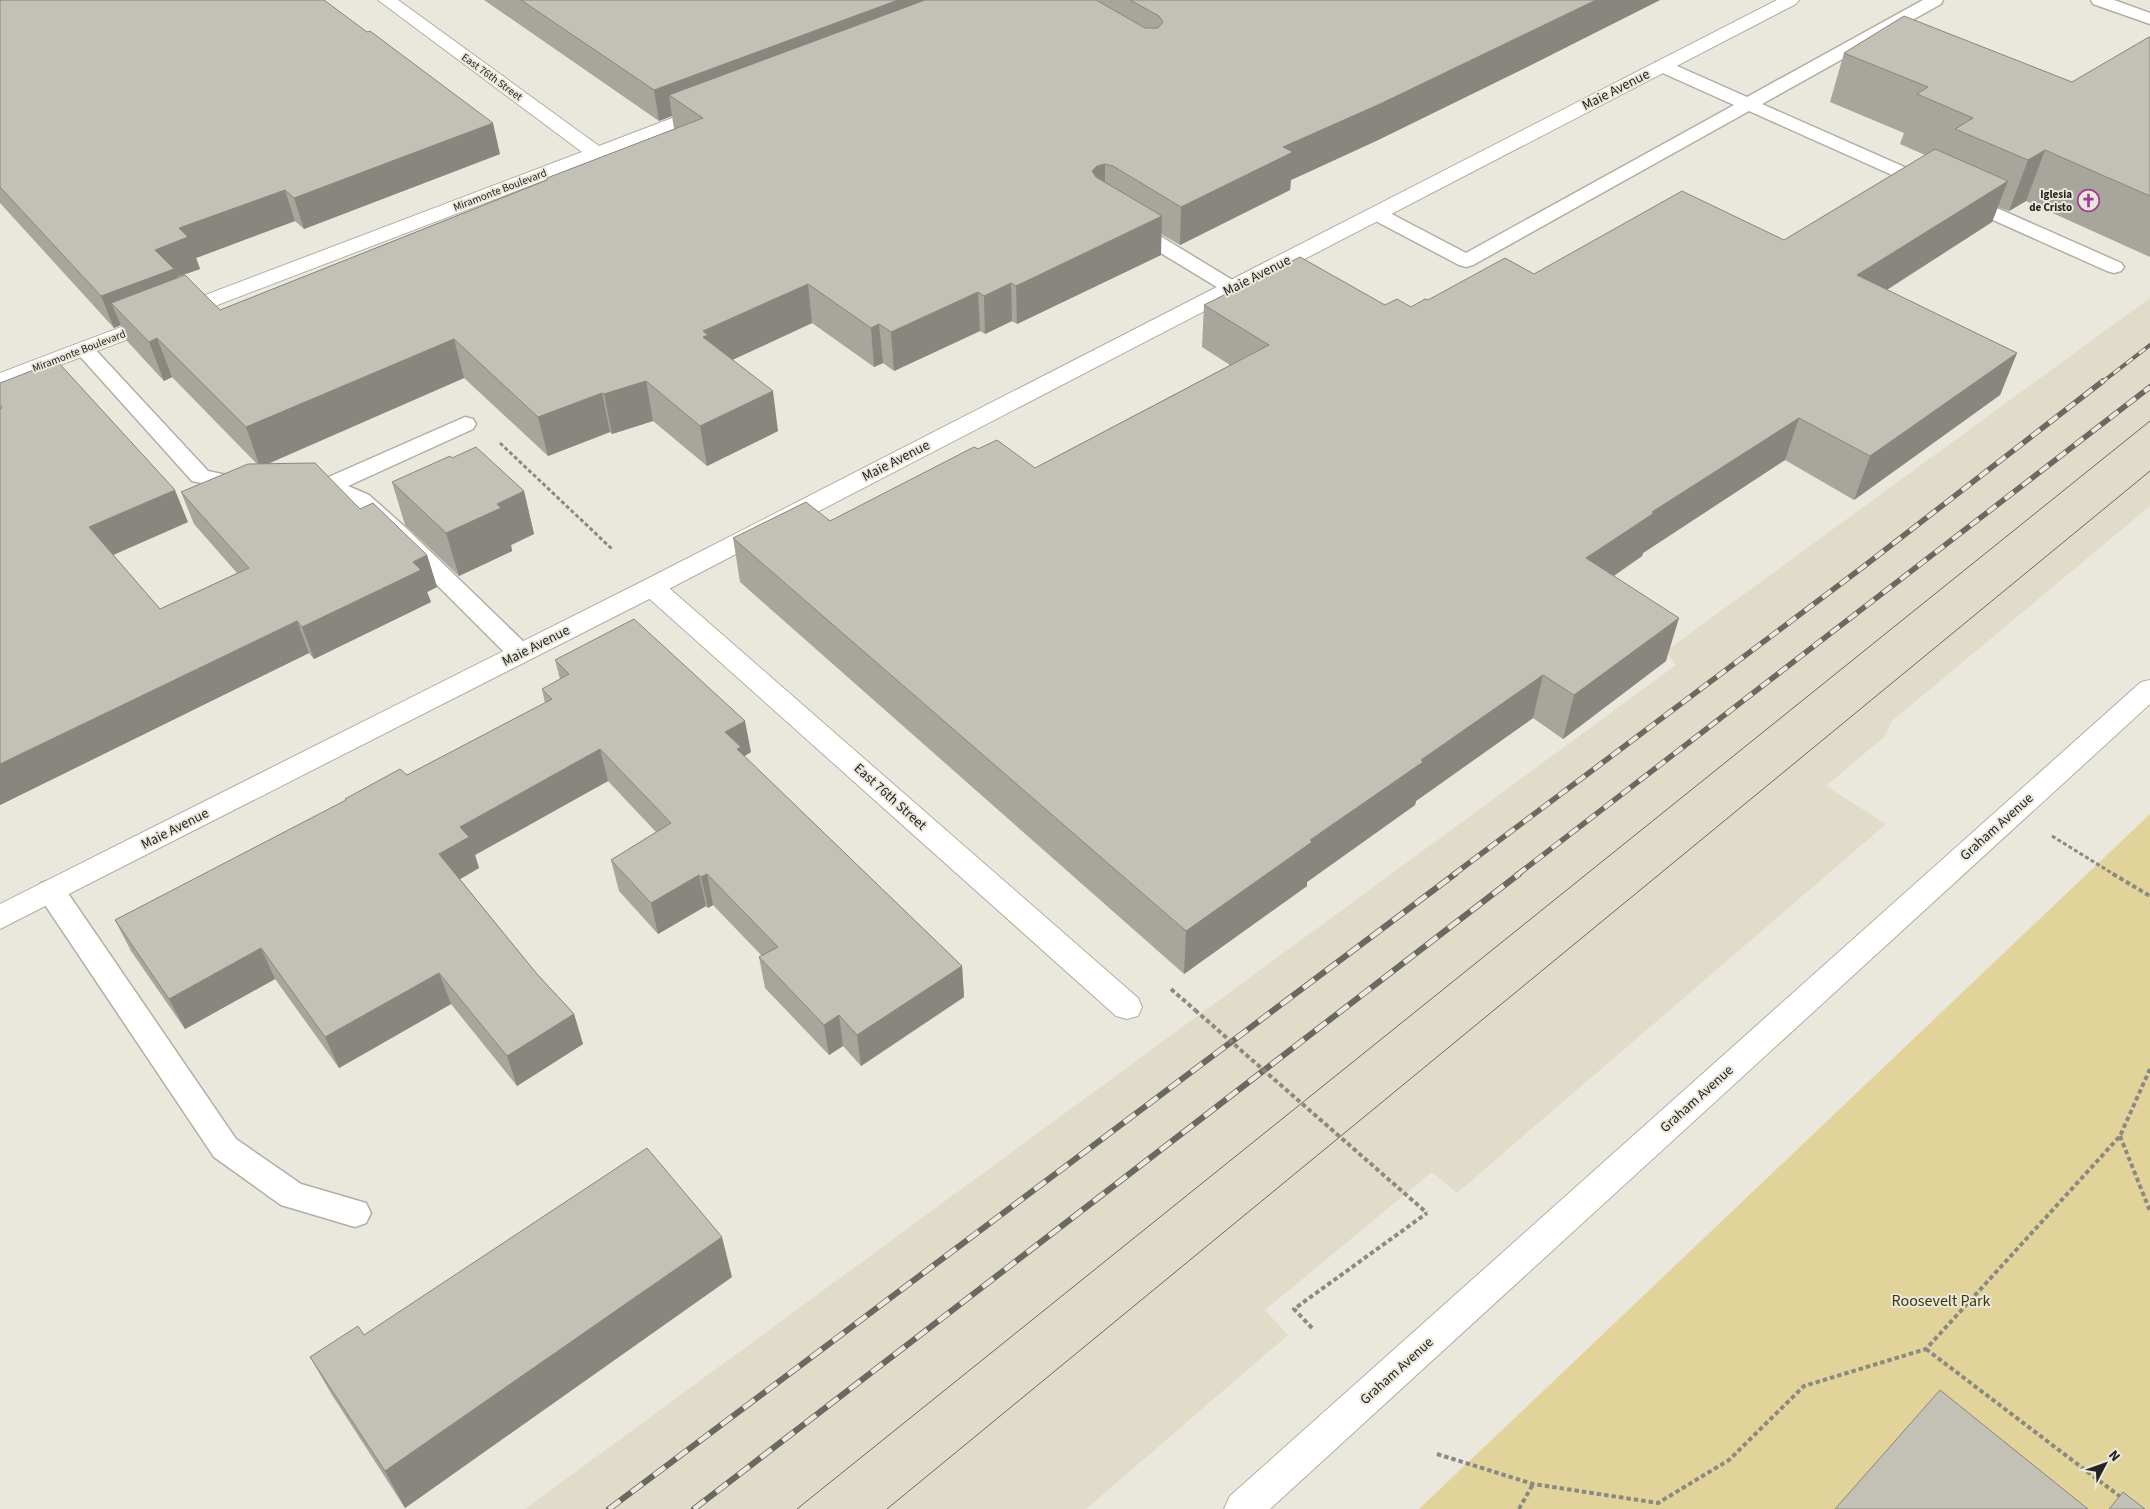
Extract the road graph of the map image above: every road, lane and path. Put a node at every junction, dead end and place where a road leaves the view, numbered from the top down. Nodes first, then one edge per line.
1 (387, 0) edge
2 (1790, 0) edge
3 (1935, 0) edge
4 (2099, 0) edge
5 (2150, 19) edge
6 (1885, 28) junction
7 (1903, 35) edge
8 (1662, 66) junction
9 (1748, 104) junction
10 (725, 105) edge
11 (597, 154) junction
12 (1112, 214) edge
13 (1377, 214) junction
14 (2114, 267) dead end
15 (1232, 288) junction
16 (84, 349) junction
17 (3, 376) edge
18 (465, 424) dead end
19 (328, 486) junction
20 (652, 587) junction
21 (520, 654) junction
22 (2150, 689) edge
23 (2013, 812) junction
24 (51, 891) junction
25 (2150, 896) edge
26 (0, 917) edge
27 (1127, 1006) dead end
28 (1195, 1010) dead end
29 (2150, 1069) edge
30 (2120, 1136) junction
31 (2150, 1211) edge
32 (355, 1214) dead end
33 (1312, 1328) dead end
34 (1926, 1349) junction
35 (1437, 1454) dead end
36 (1532, 1484) junction
37 (2129, 1503) edge
38 (1243, 1509) edge
39 (1519, 1509) edge

1 - 11 street, East 76th Street
2 - 8 street, Maie Avenue
3 - 6 lane
4 - 5 lane
6 - 7 lane
6 - 9 lane
8 - 9 lane
8 - 13 street, Maie Avenue
9 - 13 lane
9 - 14 lane
10 - 11 street, Miramonte Boulevard
11 - 16 street, Miramonte Boulevard
12 - 15 lane
13 - 15 street, Maie Avenue
15 - 20 street, Maie Avenue
16 - 17 street, Miramonte Boulevard
16 - 19 lane
18 - 19 lane
19 - 21 lane
20 - 21 street, Maie Avenue
20 - 27 street, East 76th Street
21 - 24 street, Maie Avenue
22 - 23 street, Graham Avenue
23 - 25 path
23 - 38 street, Graham Avenue
24 - 26 street, Maie Avenue
24 - 32 lane
28 - 33 path, bridge
29 - 30 path
30 - 31 path
30 - 34 path
34 - 36 path
34 - 37 path
35 - 36 path
36 - 39 path

